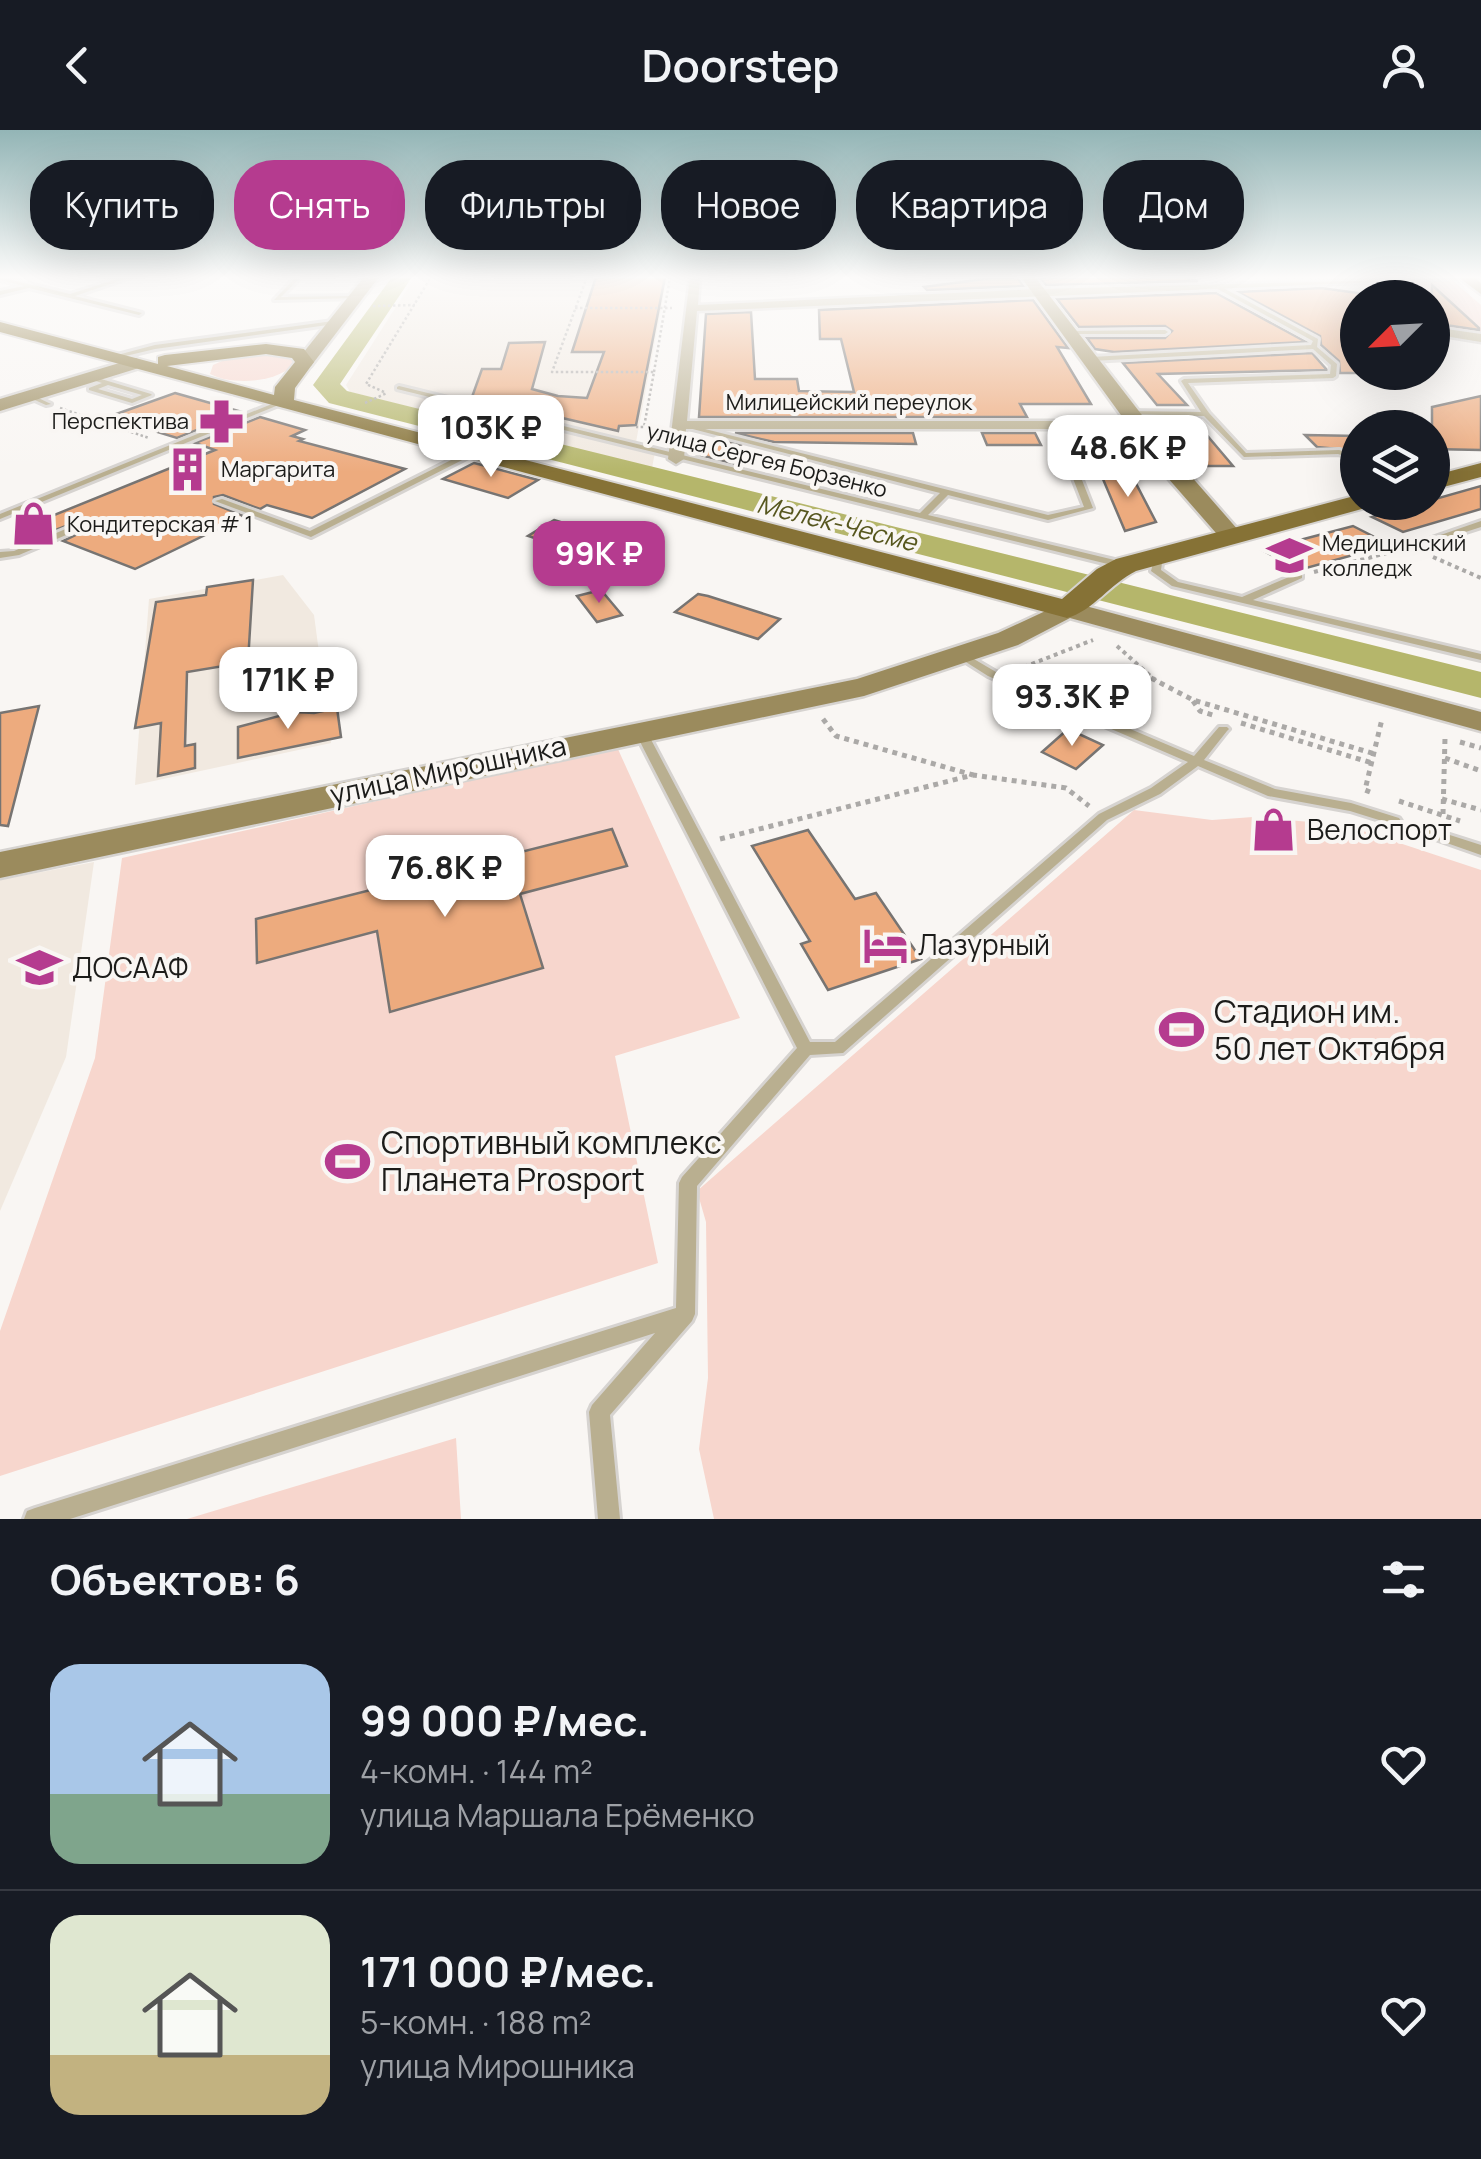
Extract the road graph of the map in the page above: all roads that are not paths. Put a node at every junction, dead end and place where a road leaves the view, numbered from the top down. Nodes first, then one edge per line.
1 (50, 342) edge
2 (201, 342) edge
3 (297, 342) edge
4 (320, 342) edge
5 (689, 342) edge
6 (1077, 342) edge
7 (1316, 342) edge
8 (1314, 348) junction
9 (244, 352) junction
10 (113, 358) junction
11 (1091, 359) junction
12 (136, 363) junction
13 (302, 366) junction
14 (88, 377) junction
15 (210, 381) junction
16 (108, 383) junction
17 (399, 388) dead end
18 (284, 401) junction
19 (0, 405) edge
20 (1206, 414) junction
21 (1134, 419) junction
22 (680, 424) junction
23 (1340, 452) edge
24 (470, 454) junction
25 (676, 458) junction
26 (1168, 464) junction
27 (1481, 470) edge
28 (1450, 478) edge
29 (946, 492) junction
30 (219, 500) dead end
31 (1340, 507) edge
32 (0, 517) edge
33 (921, 517) junction
34 (1481, 524) edge
35 (82, 525) dead end
36 (1232, 536) junction
37 (1410, 547) road end
38 (0, 555) edge
39 (1159, 556) junction
40 (1126, 565) junction
41 (1300, 576) road end
42 (1084, 594) junction
43 (1244, 600) junction
44 (962, 655) junction
45 (1481, 657) edge
46 (1481, 722) edge
47 (1223, 729) dead end
48 (640, 730) junction
49 (1198, 764) junction
50 (1395, 820) dead end
51 (1428, 832) dead end
52 (1481, 850) edge
53 (0, 864) edge
54 (806, 1049) junction
55 (685, 1314) junction
56 (35, 1519) edge
57 (609, 1519) edge

1 - 10 main road
2 - 10 lane
3 - 9 main road
4 - 13 main road
5 - 22 street
6 - 11 main road
7 - 8 lane
8 - 11 lane
8 - 20 lane
9 - 12 main road
9 - 13 main road
9 - 15 main road
10 - 12 main road
11 - 21 main road
12 - 14 main road
12 - 15 main road
13 - 15 main road
13 - 18 main road
14 - 16 lane
14 - 19 main road
15 - 18 main road
16 - 16 lane
17 - 25 lane, улица Сергея Борзенко
18 - 24 main road
18 - 32 lane
20 - 21 lane
20 - 23 lane
21 - 22 street, Милицейский переулок
21 - 26 main road
22 - 25 street
22 - 29 lane
24 - 30 lane
24 - 42 main road
25 - 33 lane, улица Сергея Борзенко
26 - 29 lane
26 - 36 main road
27 - 28 main road
29 - 33 lane
31 - 36 main road
33 - 40 lane, улица Сергея Борзенко
34 - 37 lane
35 - 38 lane
36 - 39 main road
39 - 40 main road
39 - 43 lane
40 - 42 main road
41 - 43 lane
42 - 44 main road, улица Мирошника
42 - 46 main road
43 - 45 lane
44 - 48 main road, улица Мирошника
44 - 49 lane
47 - 49 lane
48 - 53 main road, улица Мирошника
48 - 54 lane
49 - 50 lane
49 - 54 lane
51 - 52 lane
54 - 55 lane
55 - 56 lane
55 - 57 lane

